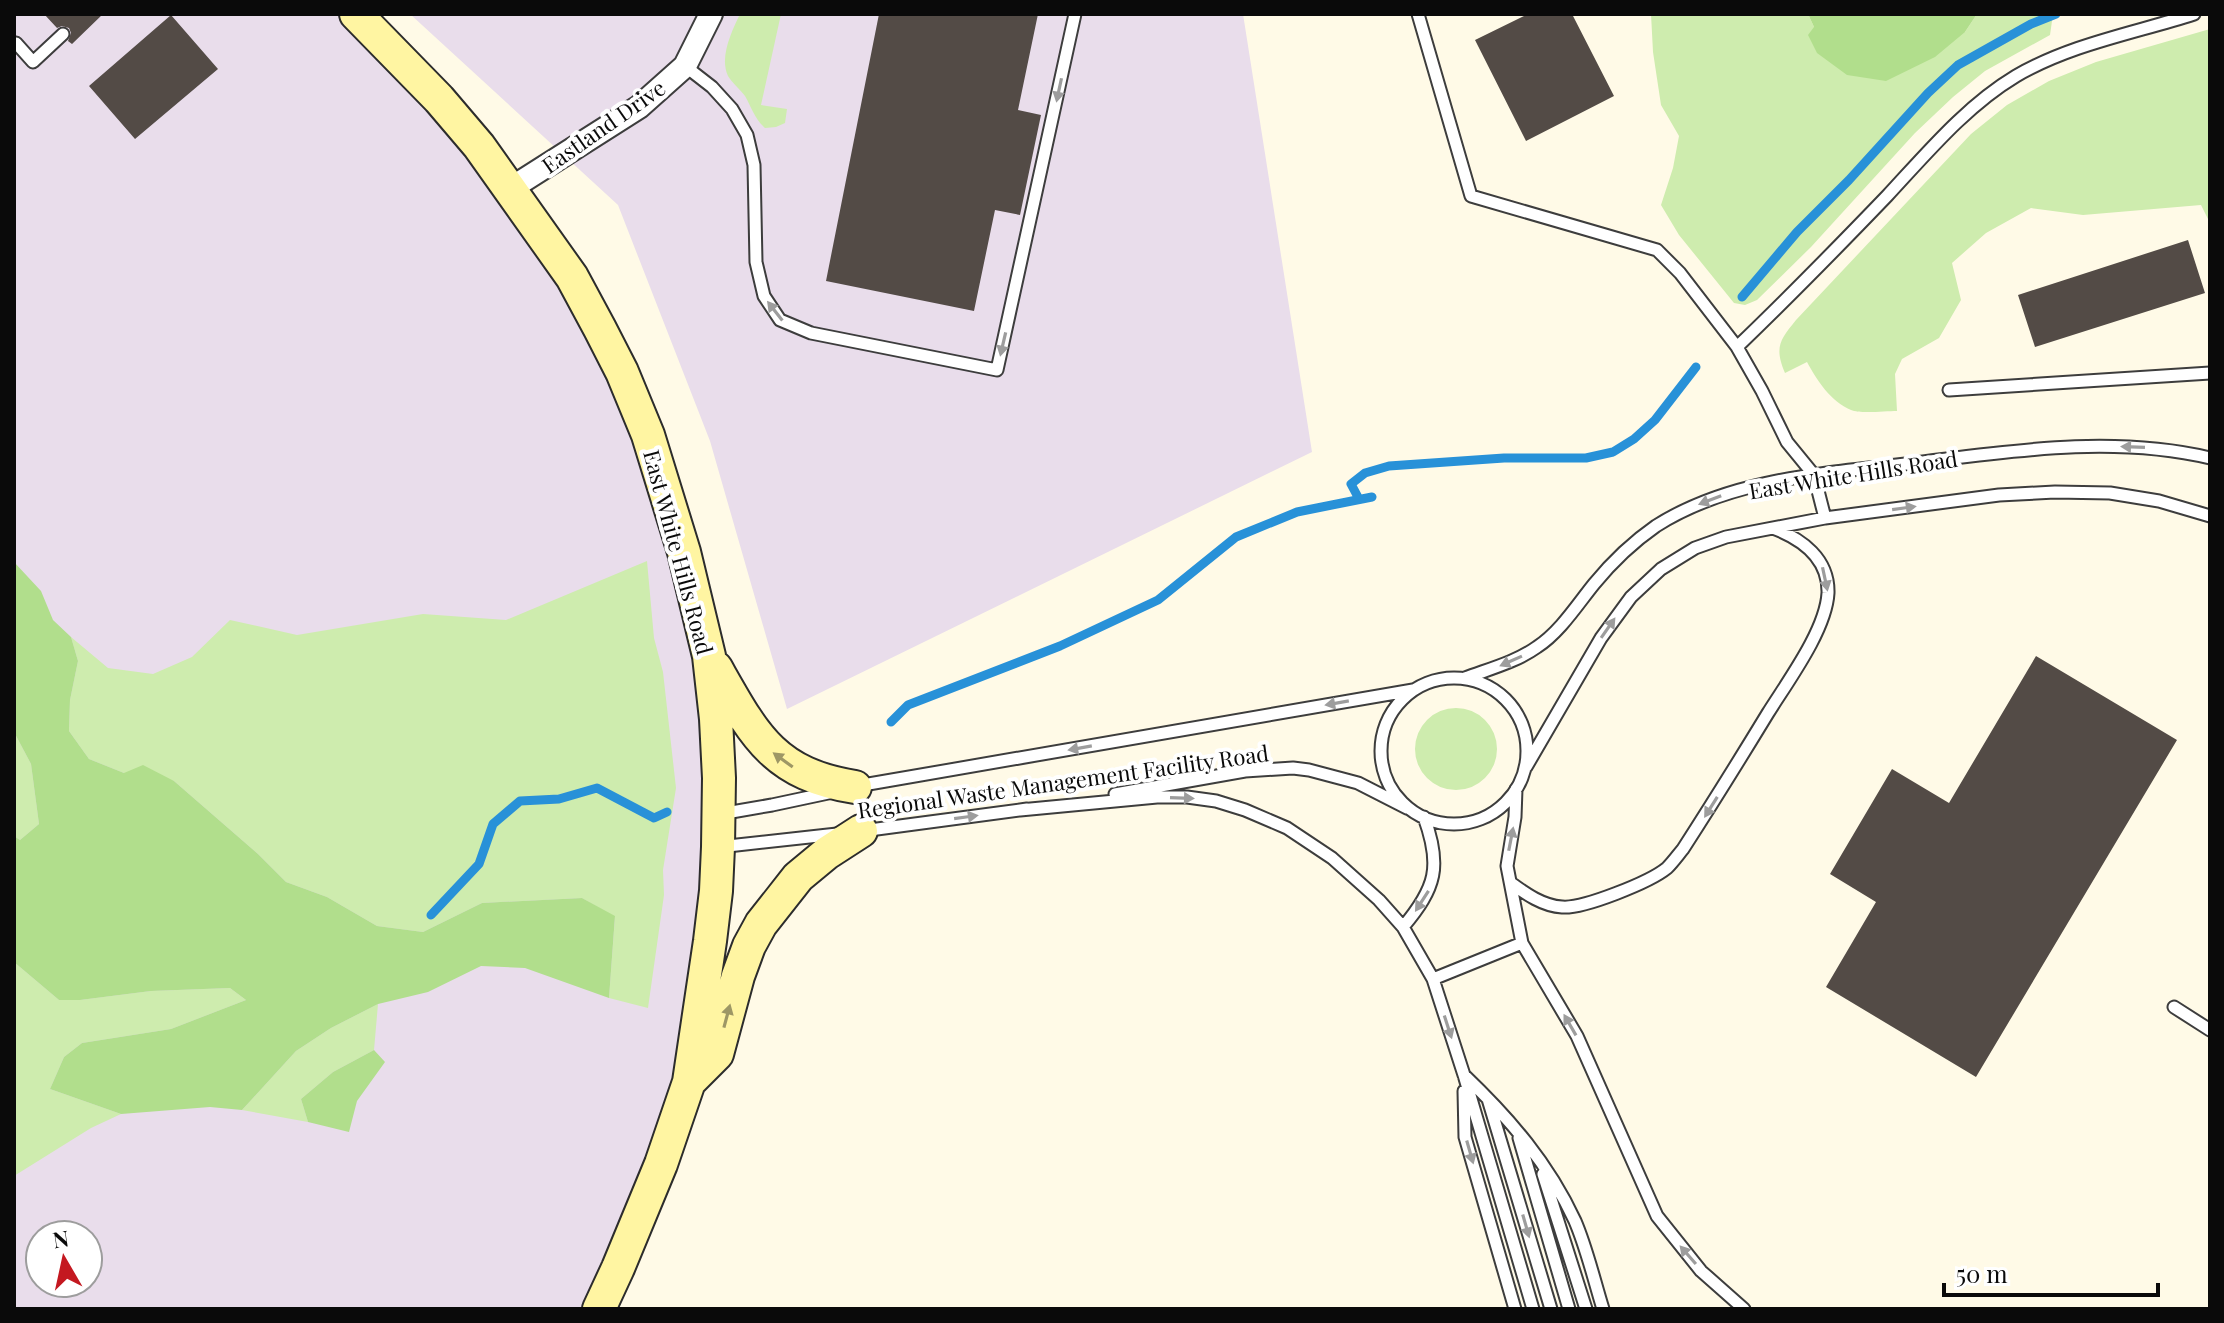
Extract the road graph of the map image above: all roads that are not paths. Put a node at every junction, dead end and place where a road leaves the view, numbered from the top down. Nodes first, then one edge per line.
1 (356, 14) edge
2 (711, 14) edge
3 (1075, 14) edge
4 (1418, 14) edge
5 (2194, 14) edge
6 (63, 34) dead end
7 (16, 43) edge
8 (685, 66) junction
9 (510, 189) junction
10 (1737, 347) junction
11 (2210, 373) edge
12 (1949, 390) dead end
13 (2210, 458) edge
14 (1814, 475) junction
15 (2210, 516) edge
16 (1825, 518) junction
17 (1772, 528) junction
18 (709, 656) junction
19 (1465, 678) junction
20 (1413, 690) junction
21 (1526, 767) junction
22 (855, 787) junction
23 (1516, 789) junction
24 (1407, 808) junction
25 (1020, 810) junction
26 (719, 814) junction
27 (1424, 817) junction
28 (861, 831) junction
29 (718, 847) junction
30 (1511, 883) junction
31 (1403, 927) junction
32 (1522, 943) junction
33 (1433, 979) junction
34 (2174, 1007) dead end
35 (2210, 1030) edge
36 (1464, 1075) junction
37 (689, 1082) junction
38 (1488, 1098) junction
39 (1517, 1130) junction
40 (1538, 1158) junction
41 (599, 1309) edge
42 (1515, 1309) edge
43 (1533, 1309) edge
44 (1551, 1309) edge
45 (1569, 1309) edge
46 (1586, 1309) edge
47 (1603, 1309) edge
48 (1744, 1309) edge

1 - 9 main road, East White Hills Road
2 - 8 street, Eastland Drive
3 -> 8 lane
4 - 10 lane
5 - 10 lane
6 - 7 lane
8 - 9 street, Eastland Drive
9 - 18 main road, East White Hills Road
10 - 14 lane
11 - 12 lane
13 -> 14 lane, East White Hills Road
14 - 16 lane
14 -> 19 lane, East White Hills Road
16 -> 15 lane, East White Hills Road
16 - 17 lane, East White Hills Road
21 -> 17 lane, East White Hills Road
17 -> 30 lane
22 -> 18 main road
18 - 26 main road, East White Hills Road
19 - 20 lane, Regional Waste Management Facility Road
19 - 21 lane, Regional Waste Management Facility Road
20 -> 22 lane, Regional Waste Management Facility Road
20 - 24 lane, Regional Waste Management Facility Road
21 - 23 lane, Regional Waste Management Facility Road
22 - 26 lane, Regional Waste Management Facility Road
23 - 27 lane, Regional Waste Management Facility Road
30 -> 23 lane
24 - 25 lane, Regional Waste Management Facility Road
24 - 27 lane, Regional Waste Management Facility Road
28 -> 25 lane, Regional Waste Management Facility Road
25 -> 31 lane
26 - 29 main road, East White Hills Road
27 -> 31 lane
28 - 29 lane, Regional Waste Management Facility Road
37 -> 28 main road
29 - 37 main road, East White Hills Road
30 - 32 lane
31 - 33 lane
32 - 33 lane
48 -> 32 lane
33 -> 36 lane
34 - 35 lane
36 - 38 lane
36 -> 42 lane
36 - 43 lane
37 - 41 main road, East White Hills Road
38 - 39 lane
38 -> 44 lane
39 - 40 lane
39 - 45 lane
40 - 46 lane
40 - 47 lane

